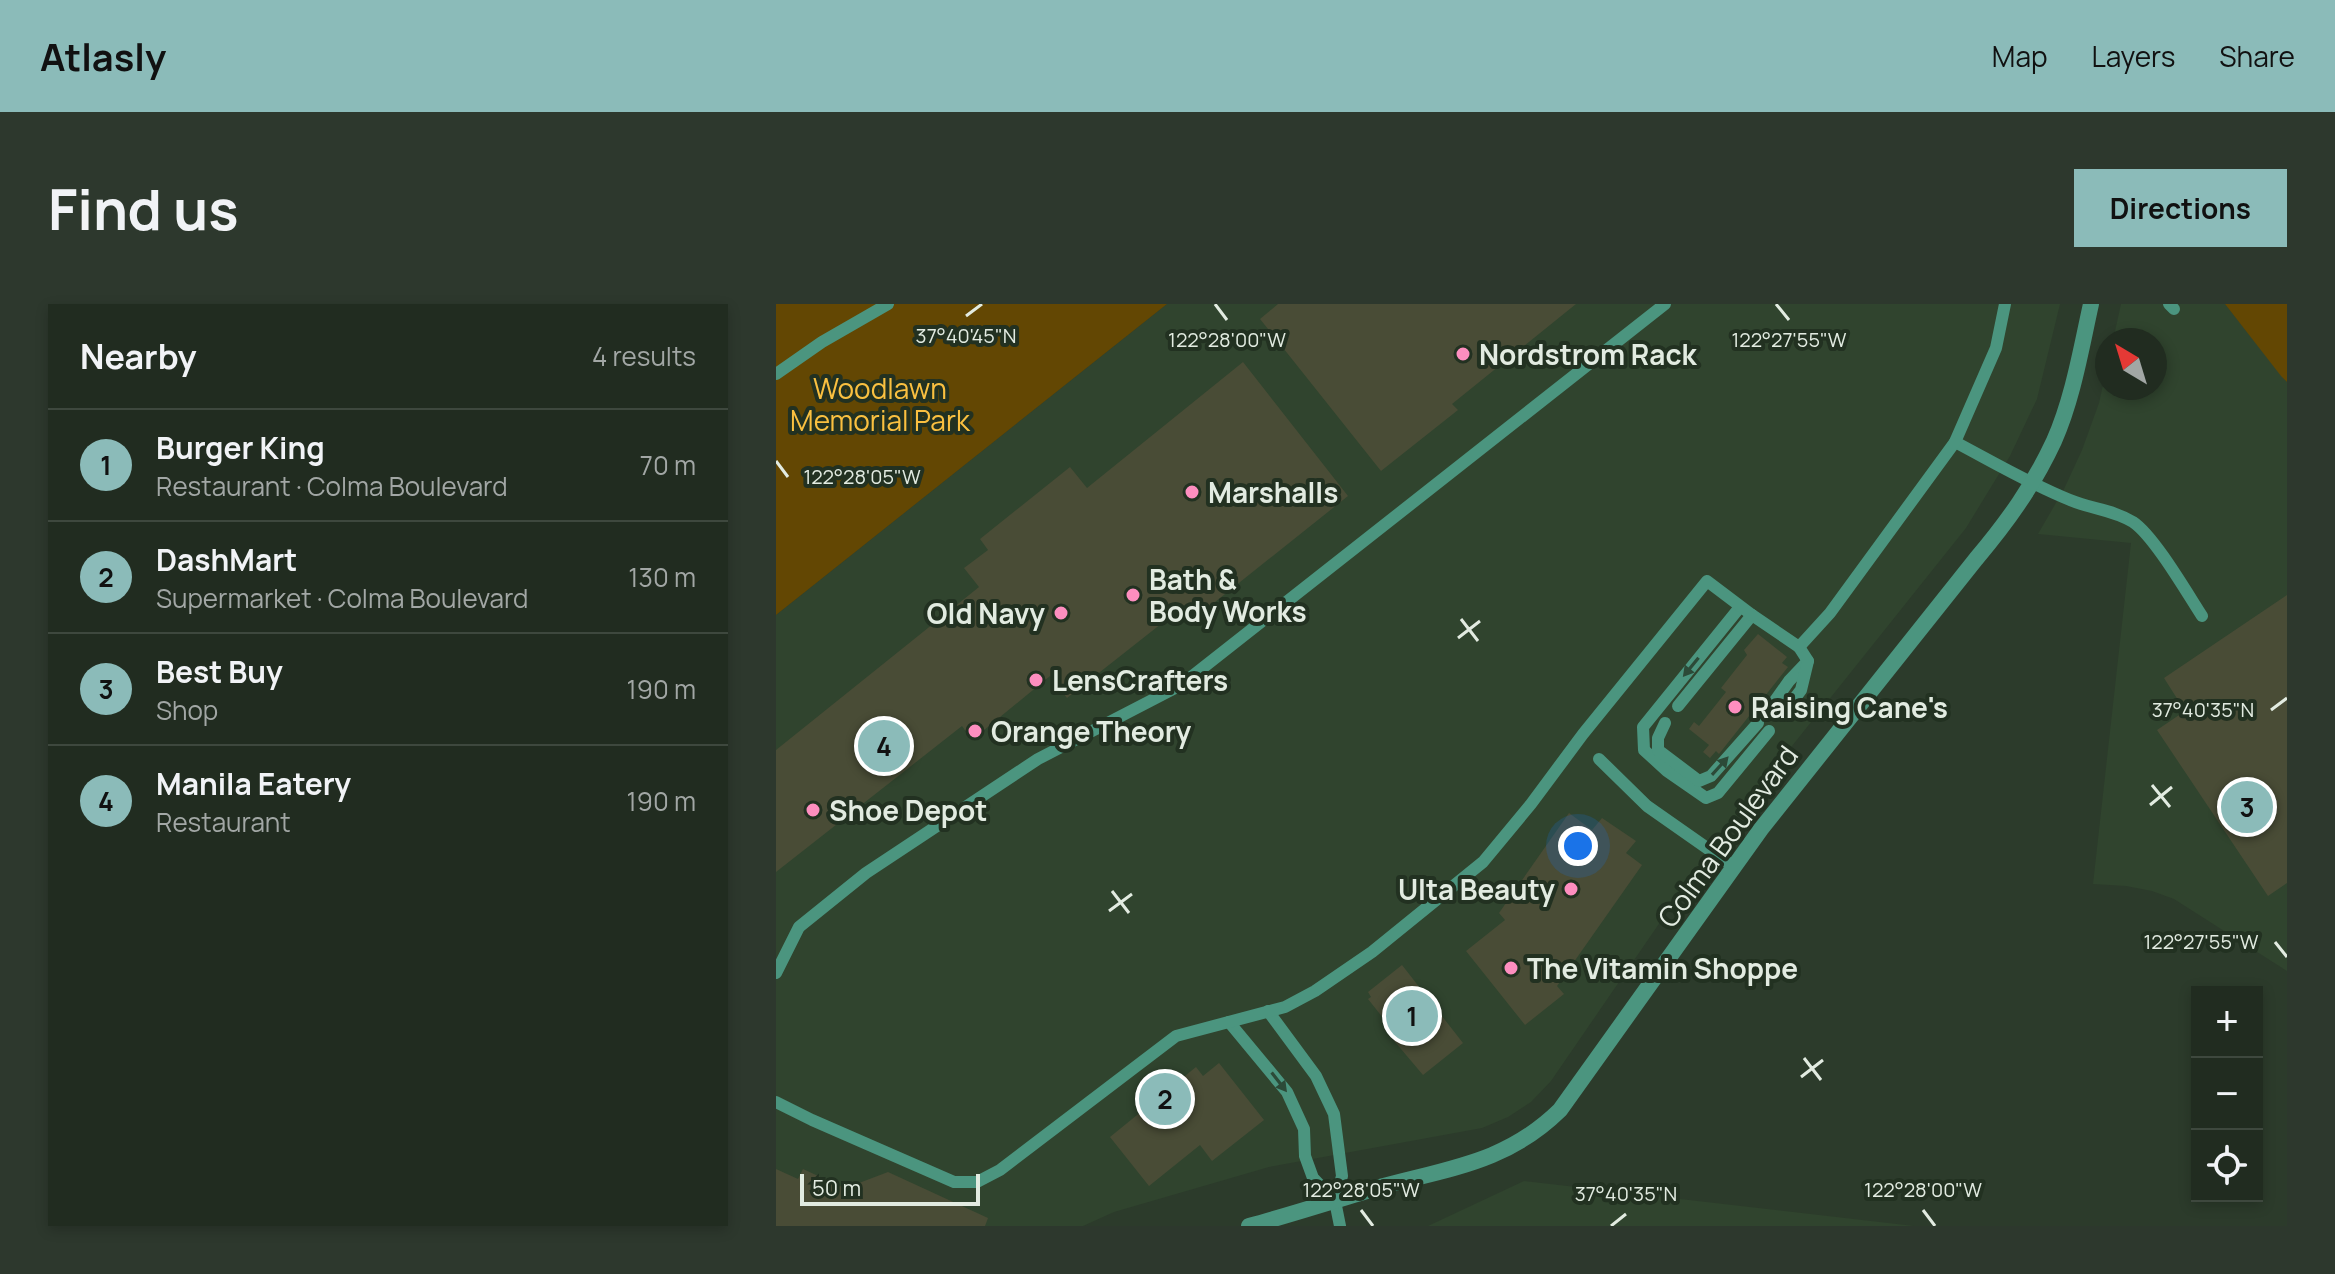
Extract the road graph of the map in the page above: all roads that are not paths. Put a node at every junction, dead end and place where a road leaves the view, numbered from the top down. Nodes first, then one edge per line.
1 (888, 304) edge
2 (1665, 304) edge
3 (2005, 304) edge
4 (2091, 304) edge
5 (776, 374) edge
6 (1955, 442) junction
7 (2032, 482) junction
8 (1740, 607) junction
9 (1752, 615) junction
10 (2202, 616) dead end
11 (1799, 647) junction
12 (1808, 661) junction
13 (1772, 705) dead end
14 (1678, 706) dead end
15 (1782, 715) dead end
16 (1665, 723) dead end
17 (1758, 723) dead end
18 (1769, 731) dead end
19 (1599, 759) dead end
20 (1734, 867) junction
21 (776, 973) edge
22 (1268, 1011) junction
23 (1229, 1022) junction
24 (776, 1102) edge
25 (1335, 1201) junction
26 (1249, 1226) edge
27 (1340, 1226) edge

1 - 5 lane
2 - 21 lane
3 - 6 lane
4 - 7 street, Colma Boulevard
6 - 7 lane
6 - 11 lane
7 - 10 lane
7 - 20 street, Colma Boulevard
8 - 9 lane
8 -> 18 lane
8 - 22 lane
9 - 11 lane
9 - 14 lane
11 - 12 lane
12 - 13 lane
12 - 15 lane
16 -> 17 lane
19 - 20 lane
20 - 25 street, Colma Boulevard
22 - 23 lane
22 - 25 lane
23 - 24 lane
23 -> 25 lane
25 - 26 street, Colma Boulevard
25 - 27 lane

